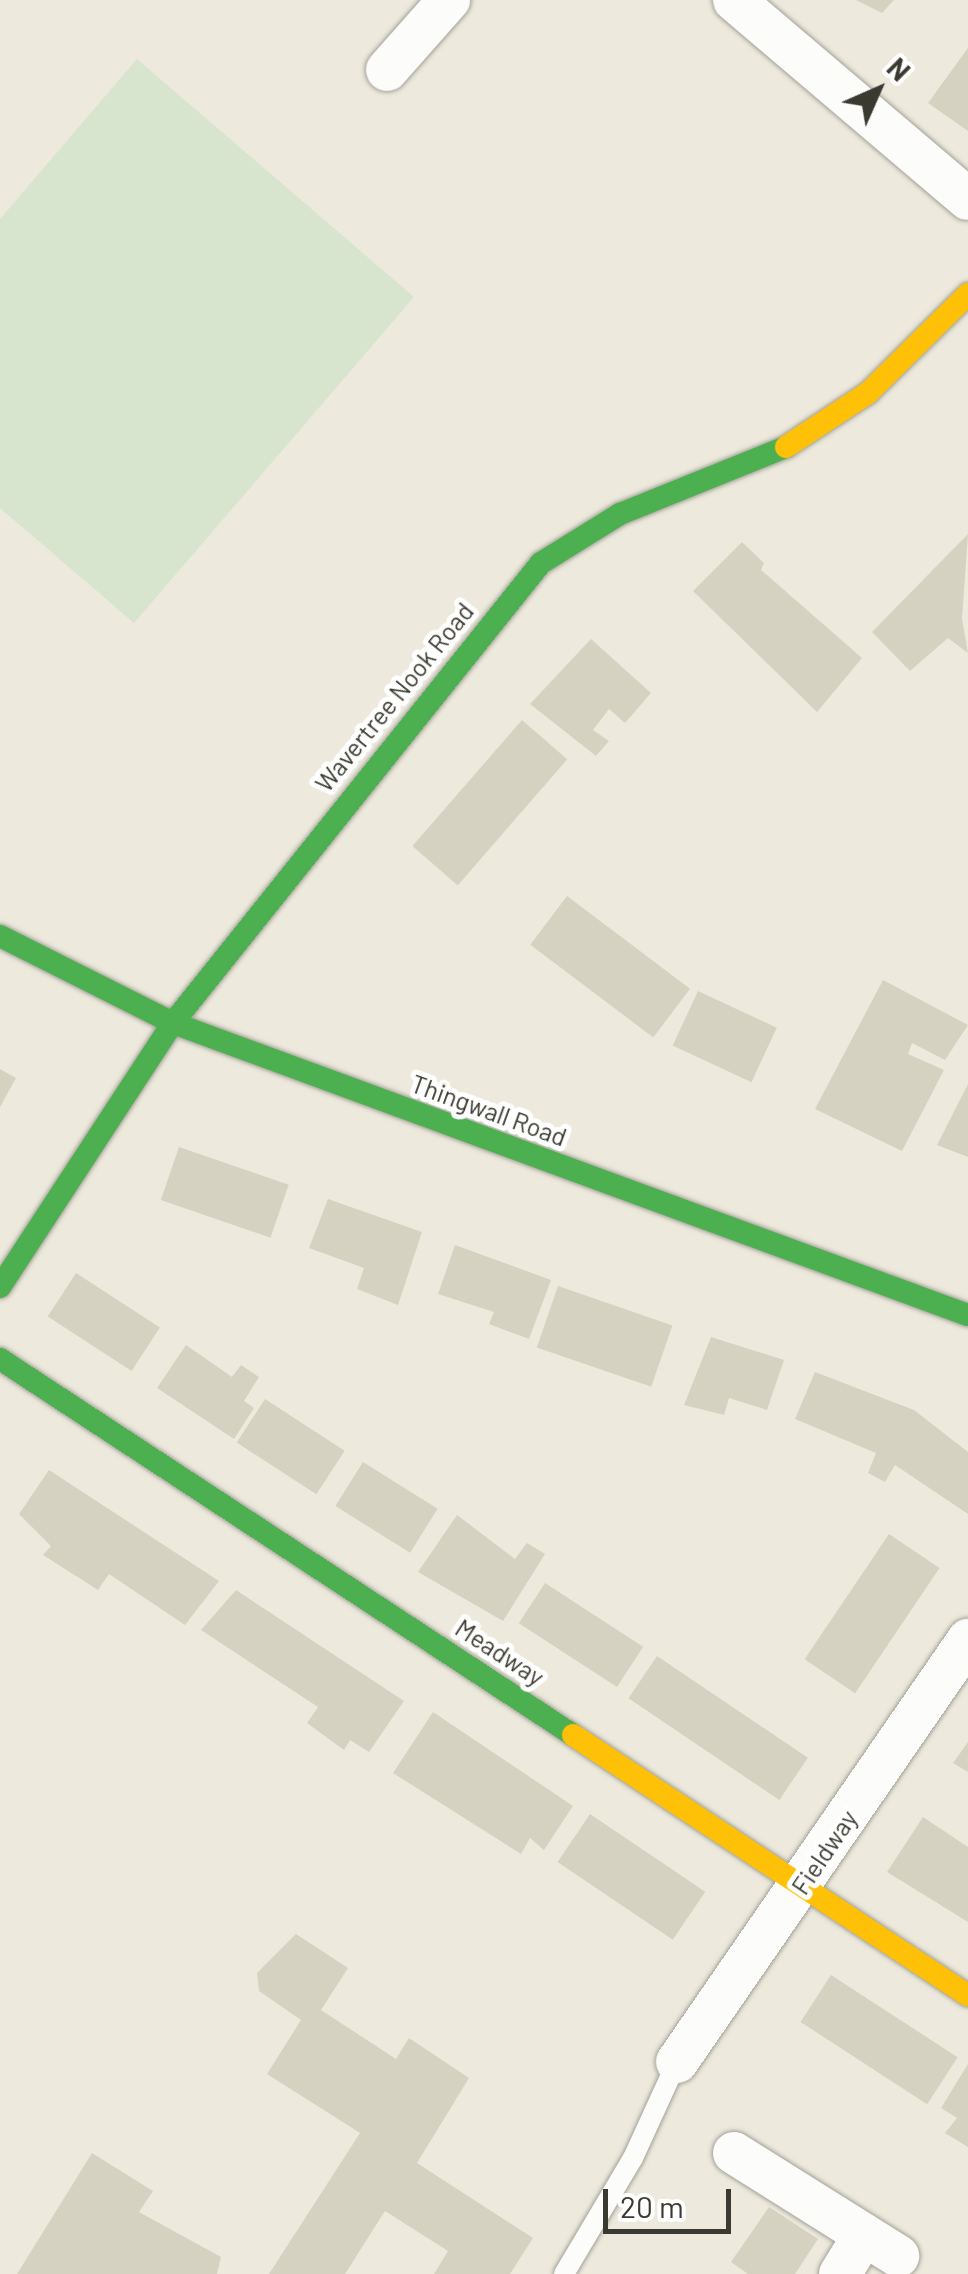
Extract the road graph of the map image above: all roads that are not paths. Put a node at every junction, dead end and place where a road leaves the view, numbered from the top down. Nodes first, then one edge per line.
1 (449, 0) edge
2 (734, 0) edge
3 (387, 70) dead end
4 (968, 199) edge
5 (968, 294) edge
6 (0, 936) edge
7 (172, 1023) junction
8 (0, 1287) edge
9 (968, 1316) edge
10 (0, 1359) edge
11 (968, 1640) edge
12 (804, 1882) junction
13 (968, 1994) edge
14 (677, 2062) joint
15 (734, 2153) dead end
16 (564, 2274) edge
17 (840, 2274) edge

1 - 3 street
2 - 4 street
5 - 7 street, Wavertree Nook Road
6 - 7 street, Thingwall Road
7 - 8 street, Wavertree Nook Road
7 - 9 street, Thingwall Road
10 - 12 street, Meadway
11 - 12 street, Fieldway
12 - 13 street, Meadway
12 - 14 street, Fieldway
14 - 16 lane
15 - 17 street

